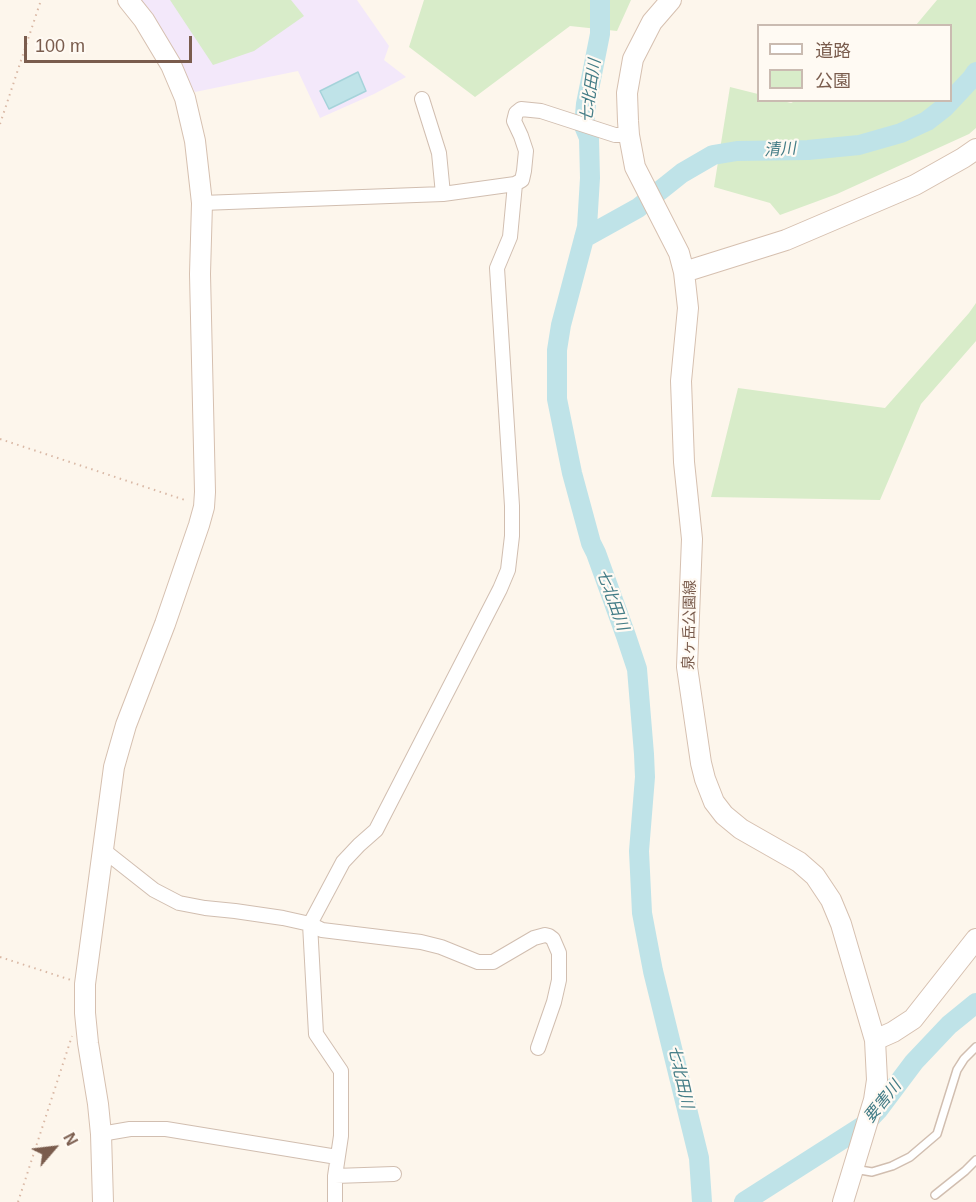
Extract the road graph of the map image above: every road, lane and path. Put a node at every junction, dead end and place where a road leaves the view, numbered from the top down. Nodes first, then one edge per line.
1 (41, 0) edge
2 (128, 0) edge
3 (671, 0) edge
4 (422, 99) dead end
5 (0, 124) edge
6 (622, 135) junction
7 (976, 149) edge
8 (514, 184) junction
9 (443, 194) junction
10 (202, 203) junction
11 (684, 273) junction
12 (0, 439) edge
13 (204, 507) junction
14 (102, 849) junction
15 (310, 924) junction
16 (976, 939) edge
17 (0, 957) edge
18 (85, 984) junction
19 (71, 1036) dead end
20 (875, 1040) junction
21 (976, 1047) edge
22 (538, 1048) dead end
23 (101, 1134) junction
24 (337, 1157) junction
25 (855, 1159) junction
26 (976, 1160) edge
27 (394, 1174) dead end
28 (335, 1176) junction
29 (935, 1195) dead end
30 (18, 1202) edge
31 (103, 1202) edge
32 (335, 1202) edge
33 (843, 1202) edge

1 - 5 path
2 - 10 street
3 - 6 street, 泉ヶ岳公園線
4 - 9 street
6 - 8 street
6 - 11 street, 泉ヶ岳公園線
7 - 11 street
8 - 9 street
8 - 15 street
9 - 10 street
10 - 13 street
11 - 20 street, 泉ヶ岳公園線
12 - 13 path
13 - 14 street
14 - 15 street
14 - 18 street
15 - 22 street
15 - 24 street
16 - 20 street
17 - 18 path
18 - 23 street
19 - 30 path
20 - 25 street, 泉ヶ岳公園線
21 - 25 lane
23 - 24 street
23 - 31 street
24 - 28 street
25 - 33 street, 泉ヶ岳公園線
26 - 29 lane
27 - 28 street
28 - 32 street

